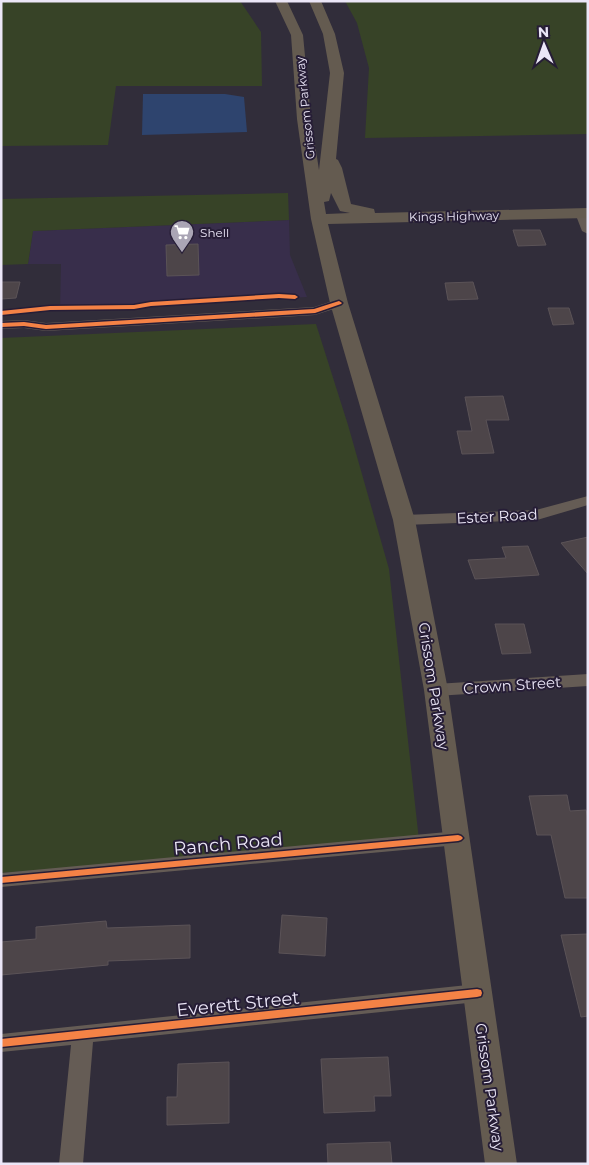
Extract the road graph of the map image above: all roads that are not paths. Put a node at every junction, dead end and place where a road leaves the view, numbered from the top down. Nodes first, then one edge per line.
1 (281, 1) edge
2 (315, 1) edge
3 (330, 155) junction
4 (584, 213) edge
5 (473, 216) junction
6 (319, 219) junction
7 (588, 231) edge
8 (339, 302) junction
9 (1, 325) edge
10 (588, 500) edge
11 (404, 520) junction
12 (588, 680) edge
13 (436, 690) junction
14 (458, 838) junction
15 (1, 880) edge
16 (477, 993) junction
17 (82, 1035) junction
18 (1, 1043) edge
19 (70, 1164) edge
20 (501, 1164) edge

1 - 6 main road, Grissom Parkway
2 - 3 main road, Grissom Parkway
3 - 5 main road
3 - 6 main road, Grissom Parkway
4 - 5 main road, Kings Highway
4 - 7 street
5 - 6 main road, Kings Highway
6 - 8 main road, Grissom Parkway
8 - 9 street
8 - 11 main road, Grissom Parkway
10 - 11 street, Ester Road
11 - 13 main road, Grissom Parkway
12 - 13 street, Crown Street
13 - 14 main road, Grissom Parkway
14 - 15 street, Ranch Road
14 - 16 main road, Grissom Parkway
16 - 17 street, Everett Street
16 - 20 main road, Grissom Parkway
17 - 18 street, Everett Street
17 - 19 street

